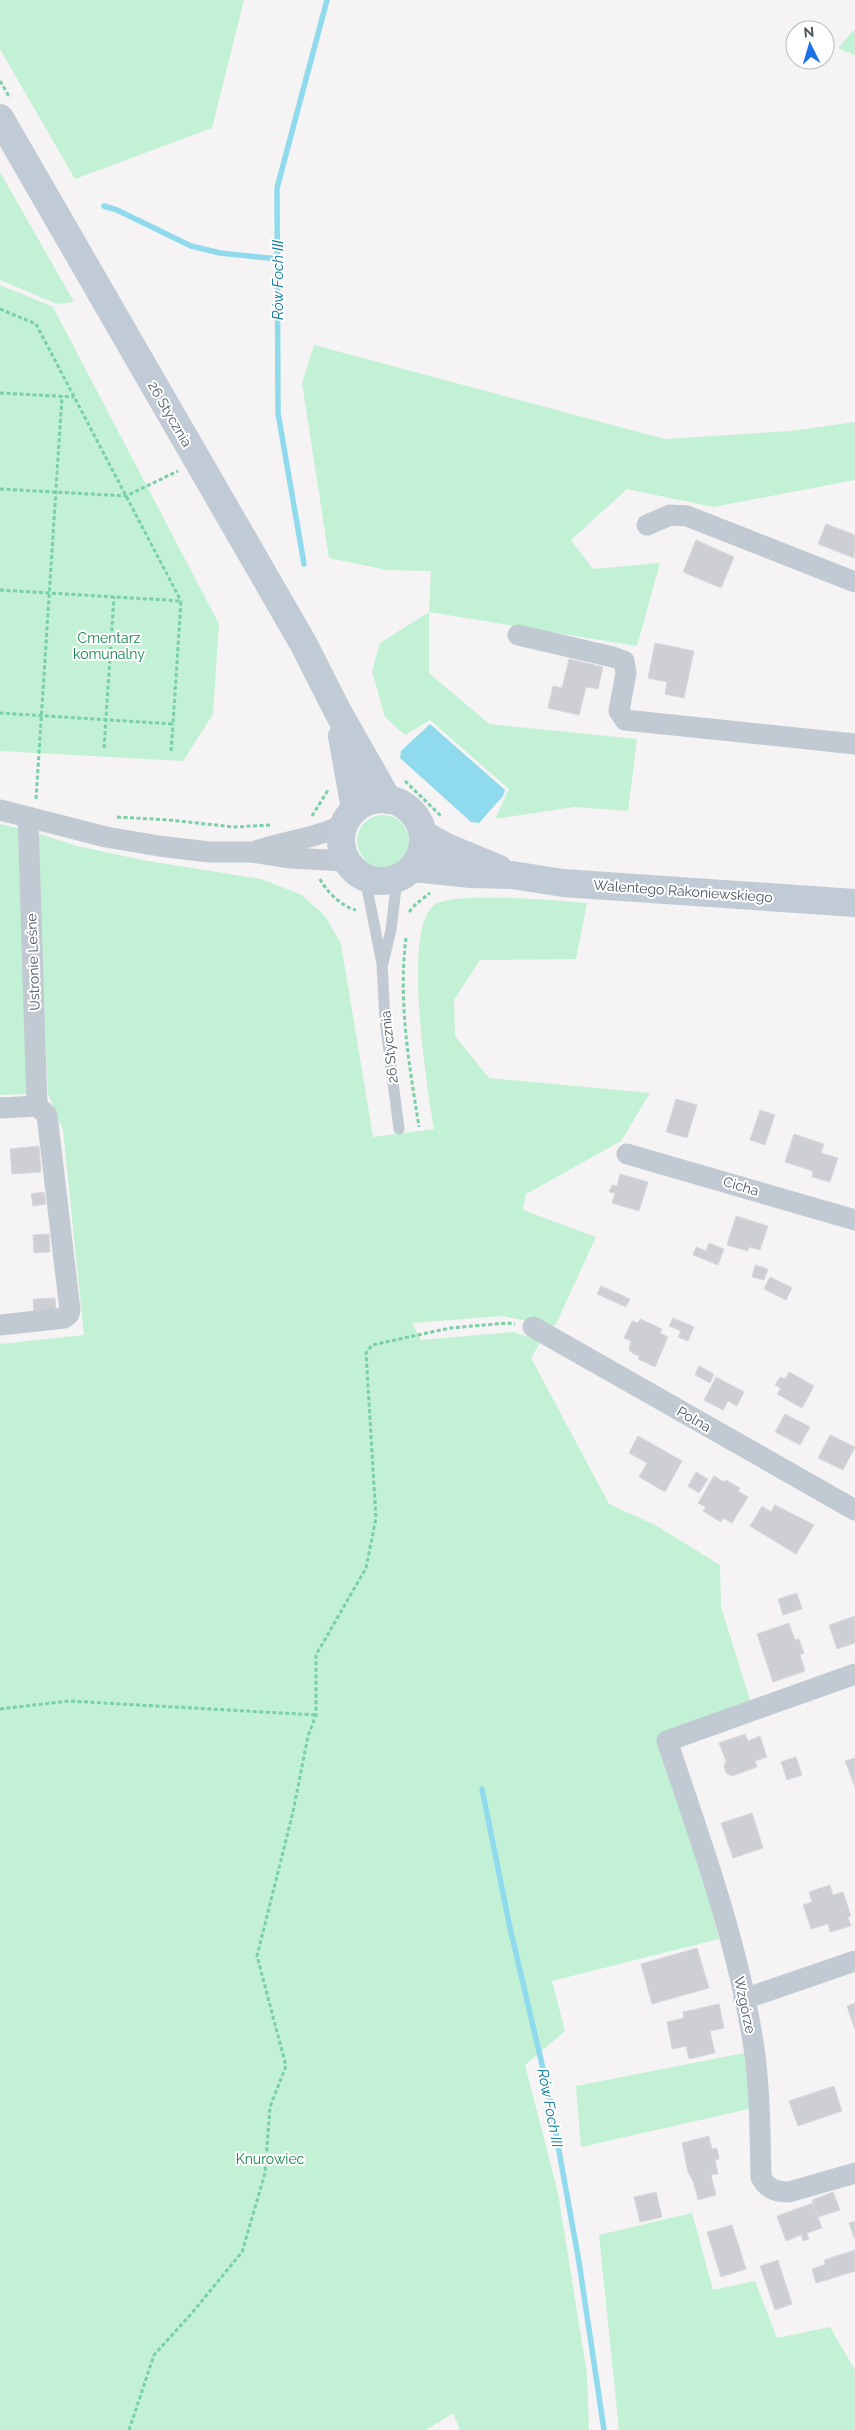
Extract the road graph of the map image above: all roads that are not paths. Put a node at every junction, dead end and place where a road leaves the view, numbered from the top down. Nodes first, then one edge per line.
1 (0, 118) edge
2 (646, 524) dead end
3 (855, 582) edge
4 (518, 635) dead end
5 (338, 712) junction
6 (855, 744) edge
7 (394, 788) junction
8 (0, 810) edge
9 (28, 817) junction
10 (350, 817) junction
11 (435, 827) junction
12 (251, 852) junction
13 (356, 869) junction
14 (406, 873) junction
15 (512, 875) junction
16 (855, 903) edge
17 (382, 964) junction
18 (37, 1106) junction
19 (0, 1108) edge
20 (400, 1129) dead end
21 (627, 1154) dead end
22 (855, 1220) edge
23 (0, 1325) edge
24 (533, 1327) road end
25 (855, 1510) edge
26 (855, 1674) edge
27 (855, 1961) edge
28 (744, 1999) junction
29 (855, 2173) edge

1 - 5 street, 26 Stycznia
2 - 3 street
4 - 6 street
5 - 7 street, 26 Stycznia
5 - 10 street, 26 Stycznia
7 - 10 street
7 - 11 street
8 - 9 street
9 - 12 street
9 - 18 street, Ustronie Leśne
10 - 12 street
10 - 13 street
11 - 14 street
11 - 15 street, Walentego Rakoniewskiego
12 - 13 street
13 - 14 street
13 - 17 lane, 26 Stycznia
14 - 15 street, Walentego Rakoniewskiego
14 - 17 lane, 26 Stycznia
15 - 16 street, Walentego Rakoniewskiego
17 - 20 lane, 26 Stycznia
18 - 19 street
18 - 23 street
21 - 22 street, Cicha
24 - 25 street, Polna
26 - 28 street, Wzgórze
27 - 28 street
28 - 29 street, Wzgórze

